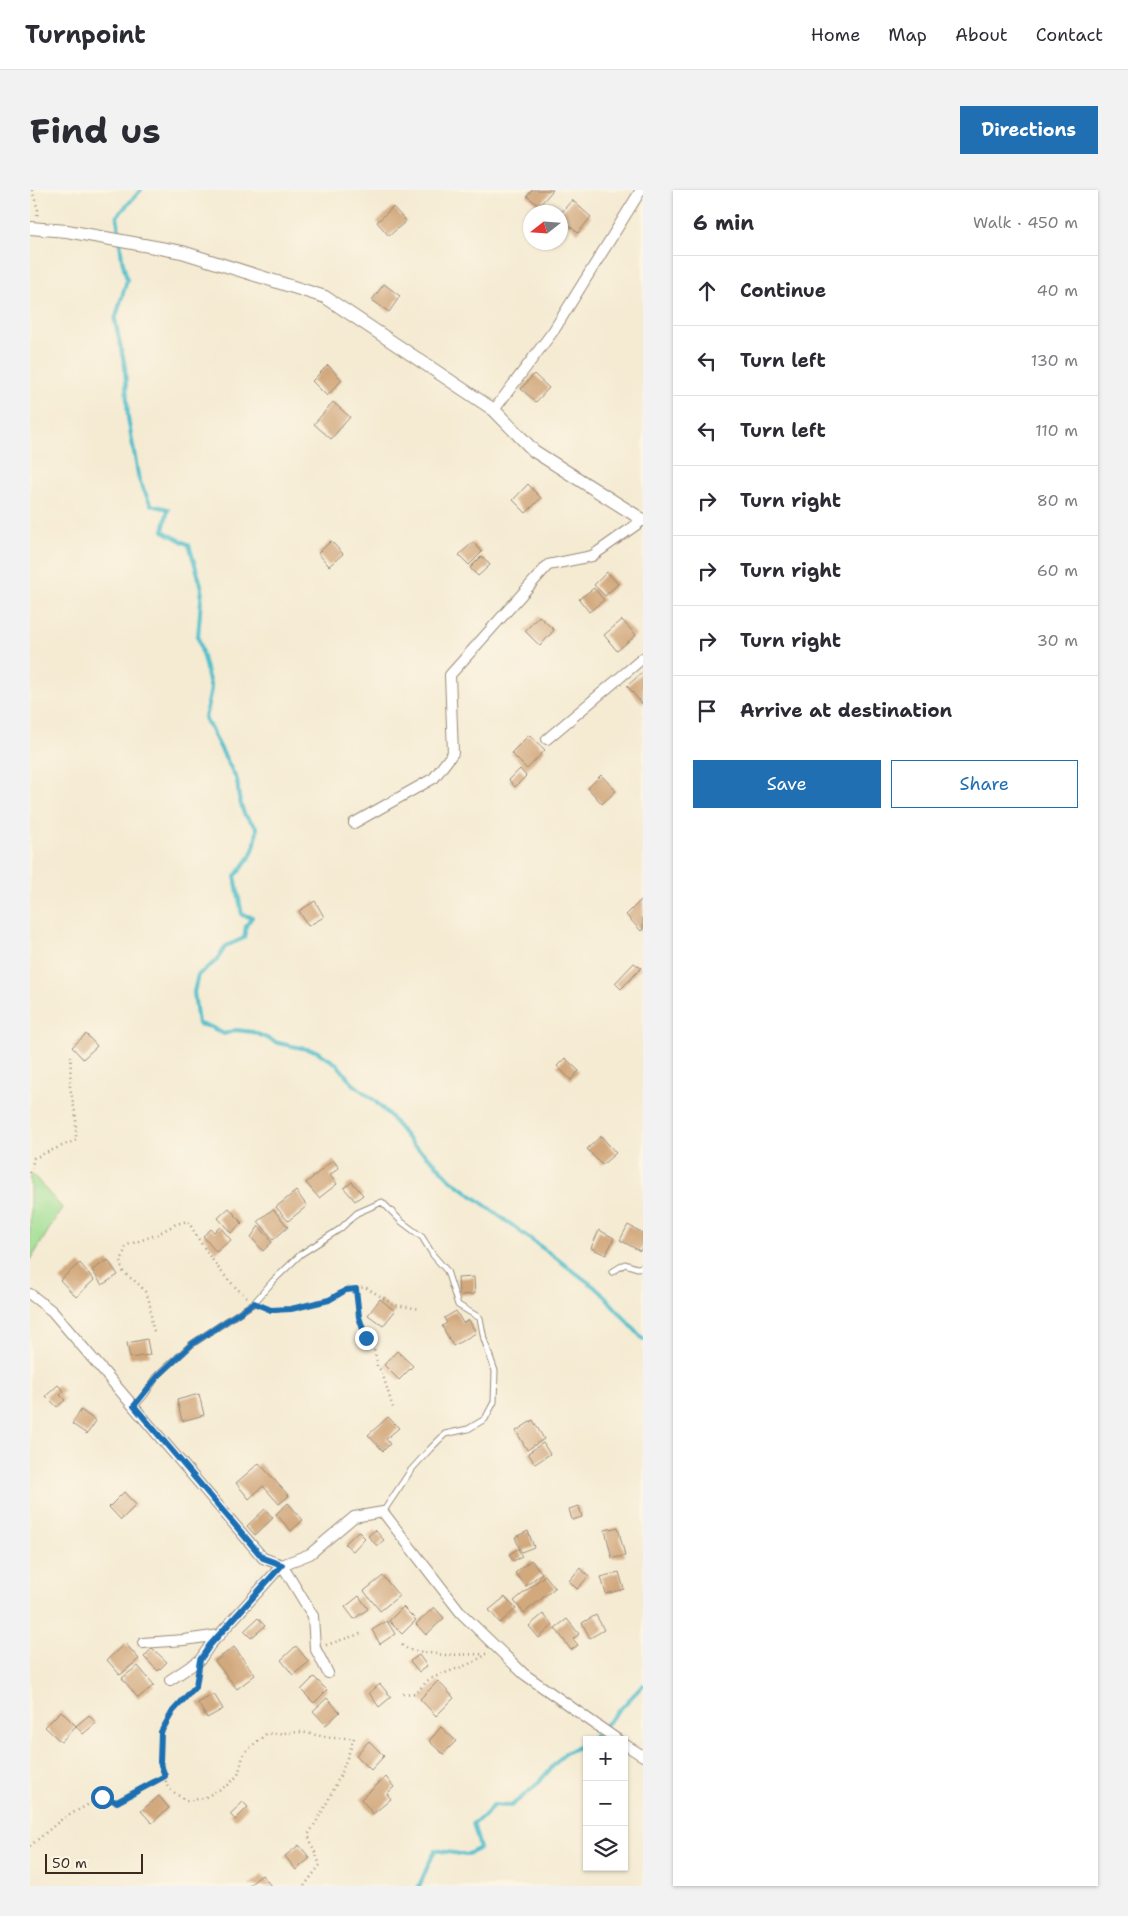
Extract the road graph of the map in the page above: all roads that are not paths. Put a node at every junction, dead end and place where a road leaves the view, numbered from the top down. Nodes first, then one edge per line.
1 (641, 190) edge
2 (33, 228) edge
3 (494, 410) junction
4 (643, 520) edge
5 (643, 658) edge
6 (547, 739) dead end
7 (354, 823) dead end
8 (643, 1267) edge
9 (612, 1272) dead end
10 (30, 1294) edge
11 (134, 1406) junction
12 (383, 1512) junction
13 (282, 1565) junction
14 (220, 1634) junction
15 (143, 1643) dead end
16 (328, 1673) dead end
17 (170, 1680) dead end
18 (612, 1736) edge
19 (628, 1747) edge
20 (643, 1756) edge

1 - 3 street
2 - 3 street
3 - 4 street
4 - 7 street
5 - 6 street
8 - 9 lane
10 - 11 street
11 - 12 lane
11 - 13 street
12 - 13 street
12 - 18 street
13 - 14 street
13 - 16 street
14 - 15 street
14 - 17 street
19 - 20 street

